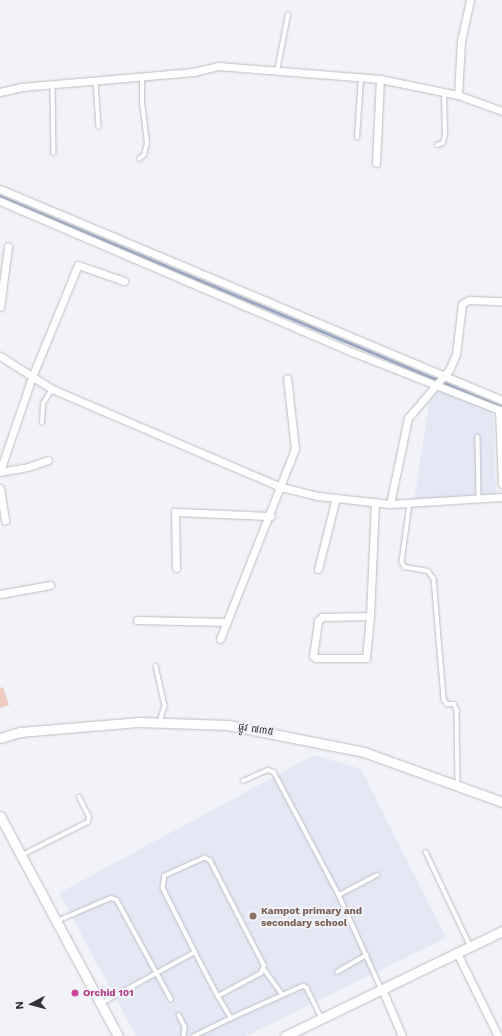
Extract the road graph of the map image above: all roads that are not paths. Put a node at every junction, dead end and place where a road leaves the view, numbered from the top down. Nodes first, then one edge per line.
1 (470, 0) edge
2 (288, 15) dead end
3 (277, 72) junction
4 (142, 78) junction
5 (361, 78) junction
6 (380, 79) junction
7 (96, 82) junction
8 (53, 86) junction
9 (0, 92) edge
10 (444, 92) junction
11 (458, 95) junction
12 (502, 111) edge
13 (99, 126) dead end
14 (357, 138) dead end
15 (437, 145) dead end
16 (54, 153) dead end
17 (139, 159) dead end
18 (376, 163) dead end
19 (0, 189) edge
20 (0, 201) edge
21 (8, 247) dead end
22 (124, 281) dead end
23 (502, 301) edge
24 (0, 306) edge
25 (0, 356) edge
26 (445, 376) junction
27 (32, 377) junction
28 (287, 378) dead end
29 (436, 385) junction
30 (52, 389) junction
31 (502, 400) edge
32 (501, 411) edge
33 (42, 423) dead end
34 (478, 437) dead end
35 (48, 460) dead end
36 (0, 471) edge
37 (502, 484) edge
38 (281, 487) junction
39 (0, 488) edge
40 (502, 497) edge
41 (336, 498) junction
42 (478, 499) junction
43 (375, 502) junction
44 (390, 504) junction
45 (410, 504) junction
46 (271, 516) junction
47 (5, 521) dead end
48 (176, 568) dead end
49 (318, 569) dead end
50 (50, 585) dead end
51 (0, 594) edge
52 (370, 616) junction
53 (137, 620) dead end
54 (227, 622) junction
55 (220, 640) dead end
56 (156, 666) dead end
57 (160, 723) junction
58 (0, 738) edge
59 (244, 781) dead end
60 (458, 785) junction
61 (79, 796) dead end
62 (502, 802) edge
63 (0, 816) edge
64 (426, 852) dead end
65 (22, 855) junction
66 (377, 875) dead end
67 (339, 895) junction
68 (57, 921) junction
69 (502, 931) edge
70 (470, 946) junction
71 (195, 952) junction
72 (458, 953) junction
73 (367, 955) junction
74 (264, 968) junction
75 (337, 972) dead end
76 (155, 973) junction
77 (382, 989) junction
78 (282, 994) junction
79 (218, 996) junction
80 (171, 999) dead end
81 (101, 1004) junction
82 (179, 1015) dead end
83 (231, 1018) junction
84 (322, 1018) junction
85 (118, 1036) edge
86 (184, 1036) edge
87 (194, 1036) edge
88 (285, 1036) edge
89 (402, 1036) edge
90 (498, 1036) edge

1 - 11 street
2 - 3 lane
3 - 4 street
3 - 5 street
4 - 7 street
4 - 17 lane
5 - 6 street
5 - 14 lane
6 - 10 street
6 - 18 street
7 - 8 street
7 - 13 lane
8 - 9 street
8 - 16 lane
10 - 11 street
10 - 15 lane
11 - 12 street
19 - 26 street
20 - 29 street
21 - 24 street
22 - 27 street
23 - 26 street
25 - 27 street
26 - 29 street
26 - 31 street
27 - 30 street
27 - 36 street
28 - 38 street
29 - 32 street
29 - 44 street
30 - 33 lane
30 - 38 street
32 - 37 street
34 - 42 lane
35 - 36 street
38 - 41 street
38 - 46 street
39 - 47 street
40 - 42 street
41 - 43 street
41 - 49 street
42 - 45 street
43 - 44 street
43 - 52 street
44 - 45 street
45 - 60 lane
46 - 48 street
46 - 54 street
50 - 51 street
52 - 52 street
53 - 54 street
54 - 55 street
56 - 57 lane
57 - 58 street, ផ្លូវ ៧៣៥
57 - 60 street, ផ្លូវ ៧៣៥
59 - 67 lane
60 - 62 street, ផ្លូវ ៧៣៥
61 - 65 lane
63 - 65 street
64 - 70 lane
65 - 68 street
66 - 67 lane
67 - 73 lane
68 - 76 lane
68 - 81 street
69 - 70 street
70 - 72 street
71 - 74 lane
71 - 76 lane
71 - 79 lane
72 - 77 street
72 - 90 street
73 - 75 lane
73 - 77 lane
74 - 78 lane
74 - 79 lane
76 - 80 lane
76 - 81 lane
77 - 84 street
77 - 89 street
78 - 83 lane
78 - 84 lane
79 - 83 lane
81 - 85 street
82 - 86 lane
83 - 87 lane
84 - 88 street

